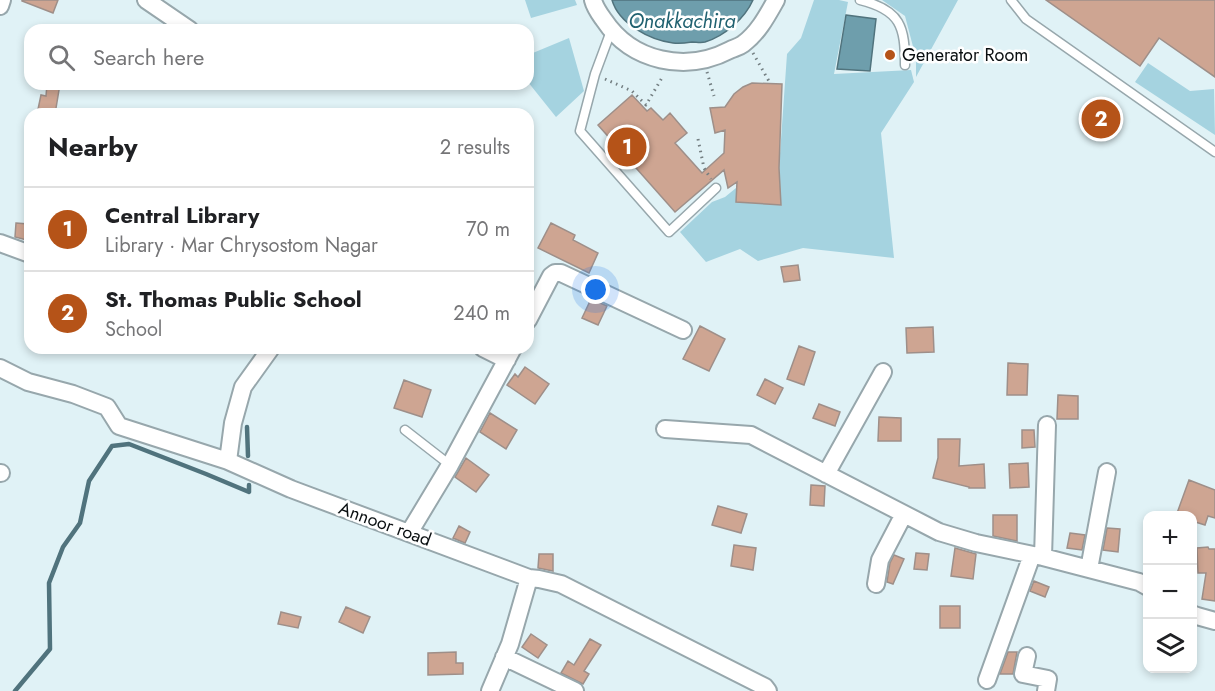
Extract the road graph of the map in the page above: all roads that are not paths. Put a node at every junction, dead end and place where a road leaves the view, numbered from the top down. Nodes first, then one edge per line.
1 (2, 0) edge
2 (146, 0) edge
3 (593, 0) edge
4 (776, 0) edge
5 (860, 0) edge
6 (1011, 0) edge
7 (0, 6) edge
8 (181, 24) edge
9 (611, 31) junction
10 (905, 65) dead end
11 (1215, 152) edge
12 (716, 188) road end
13 (0, 243) edge
14 (24, 253) edge
15 (534, 309) edge
16 (683, 330) dead end
17 (267, 354) edge
18 (510, 354) edge
19 (0, 368) edge
20 (883, 372) dead end
21 (1047, 425) dead end
22 (665, 429) dead end
23 (405, 430) dead end
24 (228, 461) junction
25 (450, 465) junction
26 (1107, 472) dead end
27 (826, 474) junction
28 (904, 514) junction
29 (409, 533) junction
30 (1037, 556) junction
31 (1089, 569) junction
32 (529, 578) junction
33 (876, 584) dead end
34 (1143, 584) edge
35 (1197, 616) edge
36 (1215, 621) edge
37 (1027, 656) dead end
38 (504, 657) junction
39 (987, 680) dead end
40 (490, 691) edge
41 (575, 691) edge
42 (768, 691) edge
43 (1046, 691) edge

1 - 7 street
2 - 8 street
3 - 9 street
4 - 9 street
5 - 10 lane
6 - 11 lane
9 - 12 lane
13 - 14 street
15 - 16 street
17 - 24 street
18 - 25 street
19 - 24 street, Annoor road
20 - 27 street
21 - 30 street
22 - 27 street
23 - 25 lane
24 - 29 street, Annoor road
25 - 29 street
26 - 31 street
27 - 28 street
28 - 30 street
28 - 33 street
29 - 32 street, Annoor road
30 - 31 street
30 - 39 street
31 - 34 street
32 - 38 street
32 - 42 street, Annoor road
35 - 36 street
37 - 43 street
38 - 40 street
38 - 41 street

